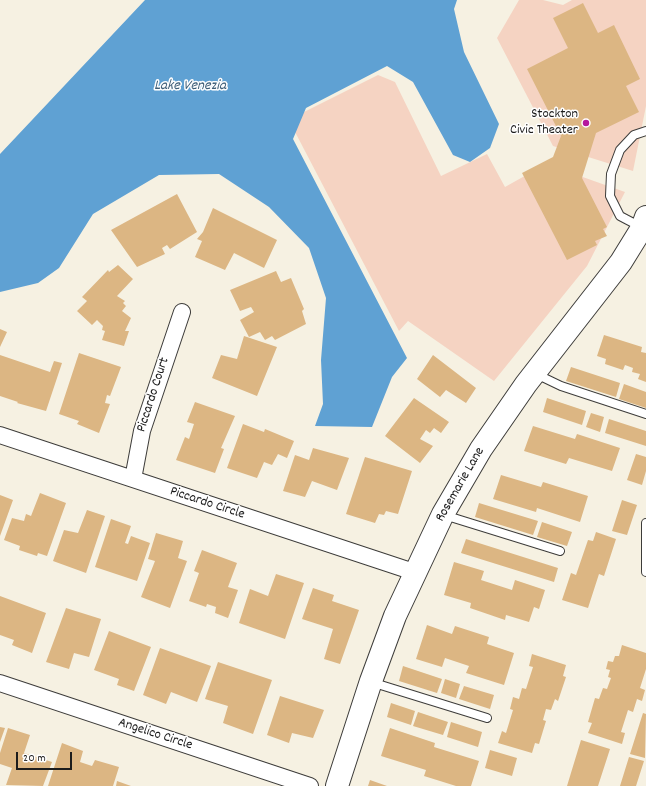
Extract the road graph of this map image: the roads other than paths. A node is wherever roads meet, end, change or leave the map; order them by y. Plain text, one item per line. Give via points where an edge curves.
1 (646, 131) edge
2 (644, 222) edge
3 (182, 312) dead end
4 (534, 373) junction
5 (646, 414) edge
6 (0, 435) edge
7 (133, 479) junction
8 (443, 514) junction
9 (646, 523) edge
10 (560, 551) dead end
11 (414, 572) junction
12 (646, 572) edge
13 (371, 682) junction
14 (0, 684) edge
15 (487, 718) dead end
16 (310, 786) edge
17 (337, 786) edge

1 - 2 lane via 634,134 620,150 611,174 610,196 620,216
2 - 4 street, Rosemarie Lane via 621,262
3 - 7 street, Piccardo Court via 142,431
4 - 5 lane via 561,386
4 - 8 street, Rosemarie Lane via 480,449
6 - 7 street, Piccardo Circle
7 - 11 street, Piccardo Circle
8 - 10 lane
8 - 11 street, Rosemarie Lane
9 - 12 lane
11 - 13 street, Rosemarie Lane
13 - 15 lane
13 - 17 street, Rosemarie Lane
14 - 16 street, Angelico Circle

